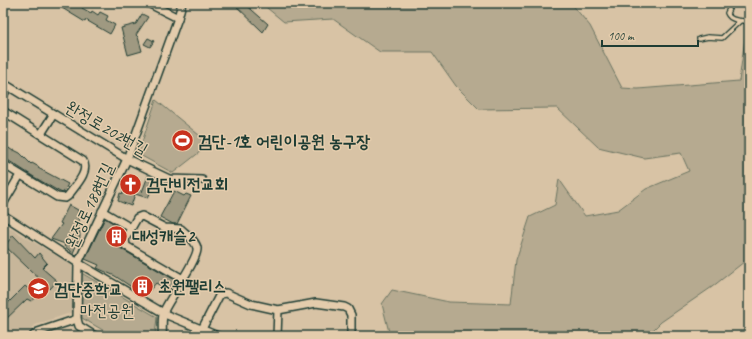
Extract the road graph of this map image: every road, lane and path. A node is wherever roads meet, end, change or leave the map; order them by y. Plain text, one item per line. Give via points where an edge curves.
1 (148, 3) edge
2 (182, 3) edge
3 (732, 3) edge
4 (178, 18) junction
5 (740, 21) junction
6 (749, 21) edge
7 (699, 39) dead end
8 (3, 83) edge
9 (3, 111) edge
10 (53, 115) junction
11 (41, 134) junction
12 (127, 160) junction
13 (3, 164) edge
14 (20, 175) junction
15 (202, 180) dead end
16 (3, 204) edge
17 (102, 211) junction
18 (3, 215) edge
19 (131, 228) junction
20 (78, 263) junction
21 (183, 278) junction
22 (278, 310) junction
23 (163, 313) junction
24 (77, 319) junction
25 (202, 329) junction
26 (33, 336) edge
27 (95, 336) edge
28 (162, 336) edge
29 (218, 336) edge
30 (277, 336) edge
31 (351, 336) edge

1 - 4 street
2 - 4 street, 완정로188번길
3 - 5 lane via 727,12 728,16
4 - 12 street, 완정로188번길
5 - 6 lane
5 - 7 lane via 722,38
8 - 10 street, 완정로202번길
9 - 11 street
10 - 11 street
10 - 12 street, 완정로202번길
11 - 14 street via 84,161 85,170 65,198 57,197
12 - 15 street, 완정로202번길 via 169,178
12 - 17 street, 완정로188번길
13 - 14 street
14 - 16 street
17 - 19 street
17 - 20 street, 완정로188번길
18 - 20 street, 완정로188번길
19 - 21 street via 125,239 126,246
19 - 21 street via 137,218 142,216 165,228 181,229 197,249 197,254
20 - 23 street, 완정로188번길
20 - 24 street
21 - 23 street
22 - 25 street via 251,304 226,292 220,294
22 - 30 street
22 - 31 street via 316,303 344,307 351,315
23 - 25 street, 완정로188번길
23 - 28 street
24 - 26 street
24 - 27 street via 79,326
25 - 29 street, 완정로188번길

